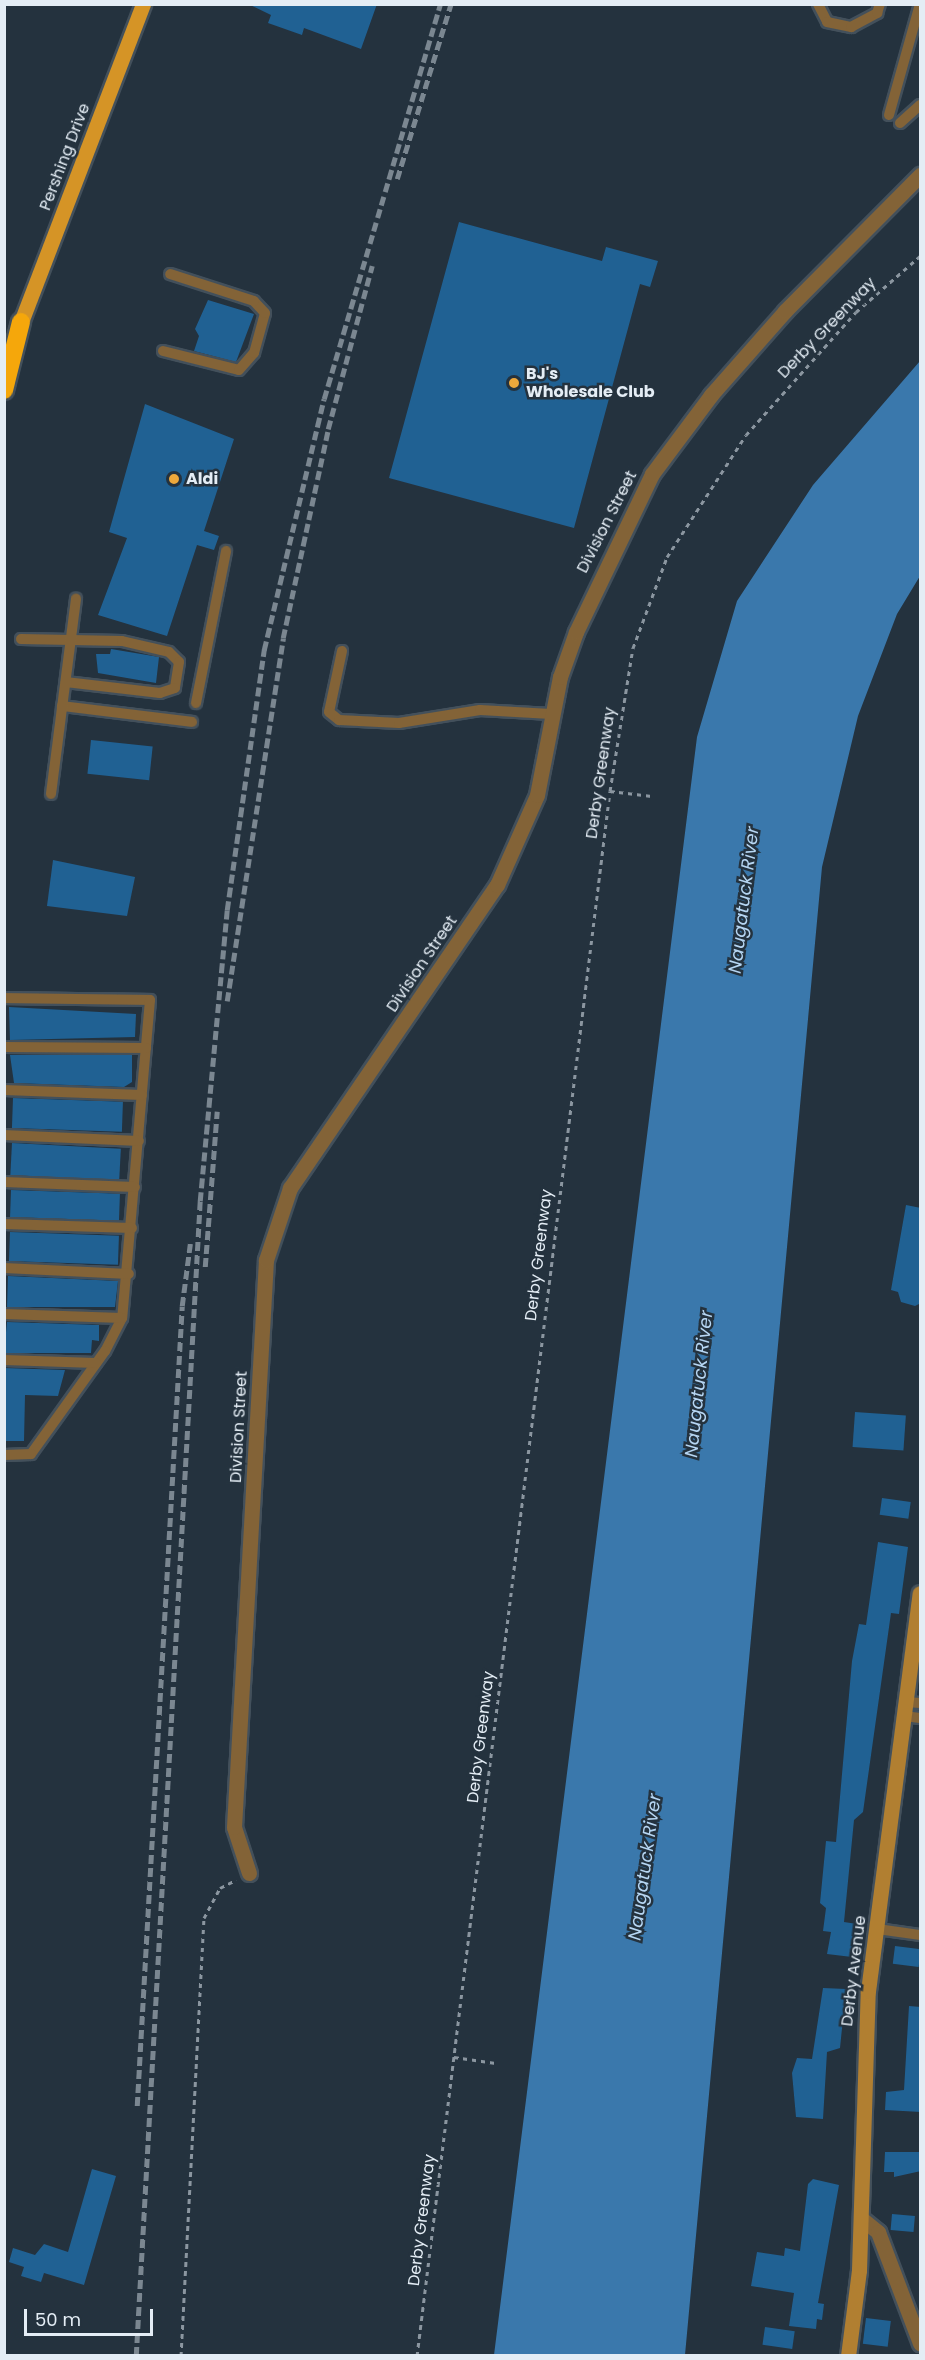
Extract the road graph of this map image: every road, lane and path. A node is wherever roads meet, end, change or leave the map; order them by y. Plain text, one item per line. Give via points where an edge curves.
1 (143, 4) edge
2 (818, 4) edge
3 (880, 4) edge
4 (920, 4) edge
5 (921, 105) edge
6 (890, 115) dead end
7 (900, 123) dead end
8 (921, 176) edge
9 (921, 256) edge
10 (170, 274) dead end
11 (21, 322) junction
12 (163, 351) dead end
13 (4, 362) edge
14 (4, 390) edge
15 (226, 551) dead end
16 (76, 599) dead end
17 (21, 639) dead end
18 (71, 639) junction
19 (342, 651) dead end
20 (66, 682) junction
21 (196, 703) dead end
22 (62, 706) junction
23 (551, 714) junction
24 (192, 722) dead end
25 (610, 791) junction
26 (51, 794) dead end
27 (652, 796) dead end
28 (4, 998) edge
29 (4, 1047) edge
30 (146, 1048) junction
31 (4, 1090) edge
32 (142, 1095) junction
33 (4, 1135) edge
34 (139, 1141) junction
35 (4, 1182) edge
36 (135, 1187) junction
37 (4, 1224) edge
38 (132, 1228) junction
39 (4, 1268) edge
40 (129, 1274) junction
41 (4, 1314) edge
42 (122, 1318) junction
43 (4, 1360) edge
44 (96, 1363) junction
45 (4, 1455) edge
46 (921, 1593) edge
47 (910, 1707) edge
48 (921, 1718) edge
49 (249, 1873) joint
50 (877, 1929) junction
51 (921, 1935) edge
52 (454, 2057) junction
53 (496, 2064) dead end
54 (861, 2219) junction
55 (921, 2343) edge
56 (181, 2355) edge
57 (417, 2355) edge
58 (848, 2355) edge

1 - 11 main road, Pershing Drive
2 - 3 lane via 827,22 851,27 877,13
4 - 6 lane
5 - 7 lane
8 - 23 street, Division Street via 785,311 711,395 652,474 588,600
9 - 25 path, Derby Greenway via 856,312 787,386 703,496 673,547 633,648
10 - 12 lane via 254,301 265,313 254,353 239,370
11 - 13 highway
11 - 14 highway
15 - 21 lane
16 - 18 lane
17 - 18 lane
18 - 20 lane
18 - 20 lane via 122,641 170,652 178,662 179,675 176,688 160,693
19 - 23 lane via 329,712 339,720 399,723 480,710
20 - 22 lane
22 - 24 lane
22 - 26 lane
23 - 49 street, Division Street via 537,795 497,885 290,1188 273,1232 266,1260 234,1827
25 - 27 path
25 - 52 path, Derby Greenway
28 - 30 lane via 150,1000
29 - 30 lane
30 - 32 lane
31 - 32 lane
32 - 34 lane
33 - 34 lane
34 - 36 lane
35 - 36 lane
36 - 38 lane
37 - 38 lane
38 - 40 lane
39 - 40 lane
40 - 42 lane
41 - 42 lane
42 - 44 lane
43 - 44 lane
44 - 45 lane via 31,1454
46 - 47 main road, Derby Avenue
47 - 48 lane
47 - 50 main road, Derby Avenue
49 - 56 path via 220,1888 204,1918
50 - 51 lane
50 - 54 main road, Derby Avenue via 863,2055
52 - 53 path
52 - 57 path, Derby Greenway
54 - 55 street via 878,2232
54 - 58 main road, Derby Avenue

